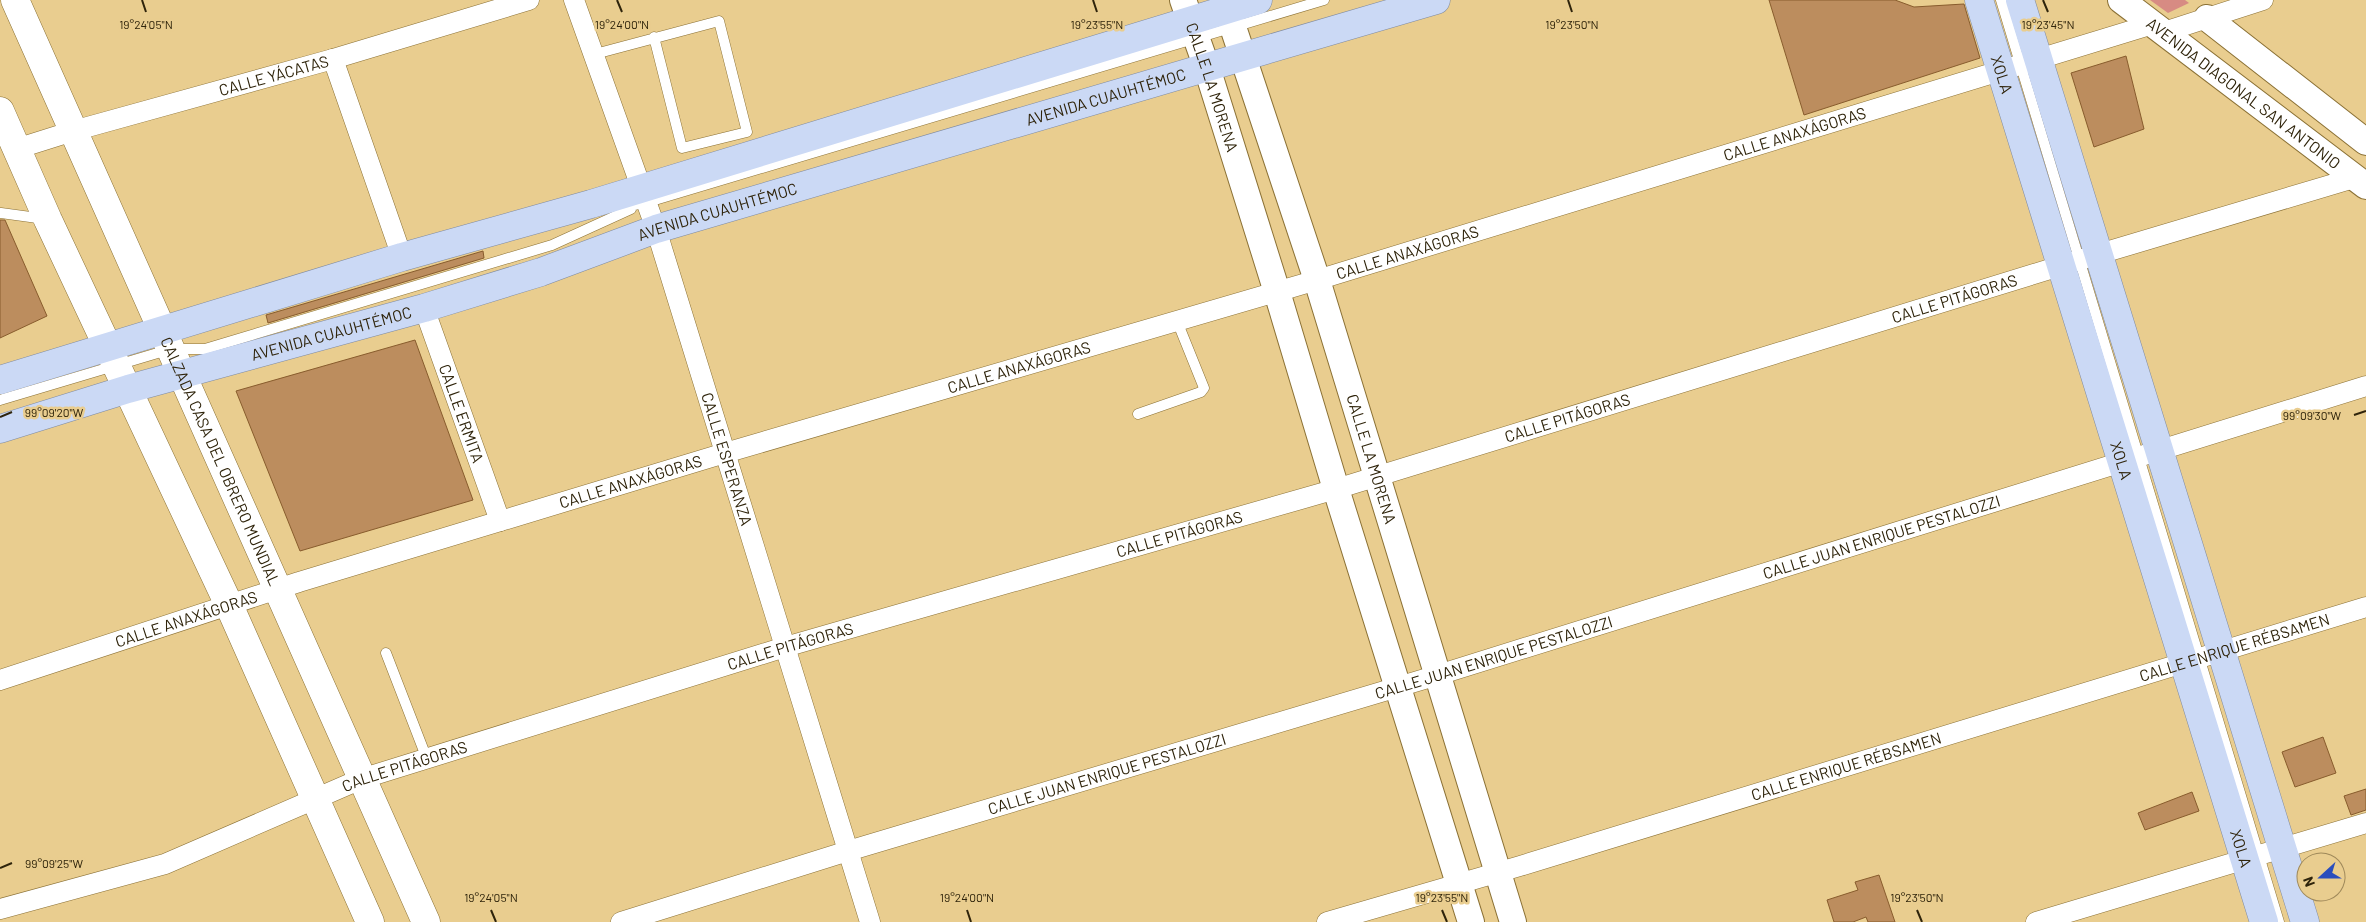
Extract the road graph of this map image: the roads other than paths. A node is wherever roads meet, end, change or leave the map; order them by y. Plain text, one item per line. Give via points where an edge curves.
1 (15, 0) edge
2 (530, 0) edge
3 (574, 0) edge
4 (1258, 0) edge
5 (1324, 0) edge
6 (1436, 0) edge
7 (1979, 0) edge
8 (2001, 0) edge
9 (2020, 0) edge
10 (2121, 0) edge
11 (2263, 0) edge
12 (1228, 12) edge
13 (2207, 18) junction
14 (1190, 20) edge
15 (2158, 28) junction
16 (654, 37) junction
17 (595, 54) junction
18 (1244, 58) junction
19 (333, 59) junction
20 (2020, 64) junction
21 (1207, 68) junction
22 (0, 111) edge
23 (73, 131) junction
24 (2366, 142) edge
25 (16, 149) junction
26 (2362, 180) edge
27 (646, 195) junction
28 (1, 213) edge
29 (48, 220) junction
30 (656, 229) junction
31 (402, 257) junction
32 (2080, 260) junction
33 (1317, 280) junction
34 (1278, 292) junction
35 (424, 308) junction
36 (1177, 321) junction
37 (177, 337) junction
38 (117, 367) junction
39 (182, 374) junction
40 (0, 380) edge
41 (2366, 386) edge
42 (0, 400) edge
43 (1138, 414) dead end
44 (0, 430) edge
45 (725, 453) junction
46 (2140, 456) junction
47 (1378, 476) junction
48 (1336, 489) junction
49 (500, 521) junction
50 (279, 590) junction
51 (229, 605) junction
52 (2366, 607) edge
53 (785, 647) junction
54 (386, 653) dead end
55 (2203, 658) junction
56 (1438, 676) junction
57 (0, 680) edge
58 (1398, 688) junction
59 (427, 759) junction
60 (361, 780) junction
61 (314, 798) junction
62 (2366, 823) edge
63 (848, 851) junction
64 (2262, 854) junction
65 (1498, 872) junction
66 (1459, 883) junction
67 (0, 909) edge
68 (370, 922) edge
69 (426, 922) edge
70 (621, 922) edge
71 (870, 922) edge
72 (1327, 922) edge
73 (1471, 922) edge
74 (1513, 922) edge
75 (2036, 922) edge
76 (2264, 922) edge
77 (2279, 922) edge
78 (2305, 922) edge

1 - 23 main road, CALZADA CASA DEL OBRERO MUNDIAL
2 - 19 street, CALLE YÁCATAS
3 - 17 street, CALLE ESPERANZA
4 - 12 main road, AVENIDA CUAUHTÉMOC
5 - 12 lane, AVENIDA CUAUHTÉMOC
6 - 18 main road, AVENIDA CUAUHTÉMOC
7 - 20 main road, XOLA
8 - 20 lane
9 - 20 main road, XOLA
10 - 15 street, AVENIDA DIAGONAL SAN ANTONIO
11 - 13 street, CALLE ANAXÁGORAS
12 - 14 main road, AVENIDA CUAUHTÉMOC
12 - 18 street, CALLE LA MORENA
13 - 15 street, CALLE ANAXÁGORAS
13 - 24 street
14 - 21 street, CALLE LA MORENA
14 - 27 main road, AVENIDA CUAUHTÉMOC
15 - 20 street, CALLE ANAXÁGORAS
15 - 26 street, AVENIDA DIAGONAL SAN ANTONIO
16 - 16 lane via 682,148 747,132 719,21
16 - 17 lane
17 - 27 street, CALLE ESPERANZA
18 - 21 main road, AVENIDA CUAUHTÉMOC
18 - 33 street, CALLE LA MORENA
19 - 23 street, CALLE YÁCATAS
19 - 31 street
20 - 32 main road, XOLA
20 - 32 main road, XOLA
20 - 33 street, CALLE ANAXÁGORAS
21 - 30 main road, AVENIDA CUAUHTÉMOC
21 - 34 street, CALLE LA MORENA
22 - 25 main road
23 - 25 street, CALLE YÁCATAS
23 - 37 main road, CALZADA CASA DEL OBRERO MUNDIAL
25 - 29 main road
26 - 32 street, CALLE PITÁGORAS
27 - 30 street, CALLE ESPERANZA
27 - 31 main road, AVENIDA CUAUHTÉMOC
27 - 37 lane, AVENIDA CUAUHTÉMOC via 198,327
27 - 37 lane, AVENIDA CUAUHTÉMOC via 552,244 205,349
28 - 29 lane
29 - 38 main road
30 - 35 main road, AVENIDA CUAUHTÉMOC via 541,272
30 - 45 street, CALLE ESPERANZA
31 - 37 main road, AVENIDA CUAUHTÉMOC
32 - 46 main road, XOLA
32 - 46 main road, XOLA
32 - 47 street, CALLE PITÁGORAS
33 - 34 street, CALLE ANAXÁGORAS
33 - 47 street, CALLE LA MORENA
34 - 36 street, CALLE ANAXÁGORAS
34 - 48 street, CALLE LA MORENA
35 - 39 main road, AVENIDA CUAUHTÉMOC
35 - 49 street, CALLE ERMITA
36 - 43 lane via 1204,388 1201,392
36 - 45 street, CALLE ANAXÁGORAS
37 - 38 main road, AVENIDA CUAUHTÉMOC
37 - 39 main road, CALZADA CASA DEL OBRERO MUNDIAL
38 - 39 main road, AVENIDA CUAUHTÉMOC
38 - 40 main road, AVENIDA CUAUHTÉMOC
38 - 42 lane, AVENIDA CUAUHTÉMOC
38 - 44 main road, AVENIDA CUAUHTÉMOC
38 - 51 main road
39 - 50 main road, CALZADA CASA DEL OBRERO MUNDIAL
41 - 46 street, CALLE JUAN ENRIQUE PESTALOZZI
45 - 49 street, CALLE ANAXÁGORAS
45 - 53 street, CALLE ESPERANZA
46 - 55 main road, XOLA
46 - 55 main road, XOLA
46 - 56 street, CALLE JUAN ENRIQUE PESTALOZZI
47 - 48 street, CALLE PITÁGORAS
47 - 56 street, CALLE LA MORENA
48 - 53 street, CALLE PITÁGORAS
48 - 58 street, CALLE LA MORENA
49 - 50 street, CALLE ANAXÁGORAS
50 - 51 street, CALLE ANAXÁGORAS
50 - 60 main road, CALZADA CASA DEL OBRERO MUNDIAL
51 - 57 street, CALLE ANAXÁGORAS
51 - 61 main road
52 - 55 street, CALLE ENRIQUE RÉBSAMEN
53 - 59 street, CALLE PITÁGORAS
53 - 63 street, CALLE ESPERANZA
54 - 59 lane
55 - 64 main road, XOLA
55 - 64 main road, XOLA
55 - 65 street, CALLE ENRIQUE RÉBSAMEN
56 - 58 street, CALLE JUAN ENRIQUE PESTALOZZI
56 - 65 street, CALLE LA MORENA
58 - 63 street, CALLE JUAN ENRIQUE PESTALOZZI
58 - 66 street, CALLE LA MORENA
59 - 60 street, CALLE PITÁGORAS
60 - 61 street, CALLE PITÁGORAS
60 - 69 main road, CALZADA CASA DEL OBRERO MUNDIAL
61 - 67 street, CALLE PITÁGORAS via 165,864
61 - 68 main road
62 - 64 street
63 - 70 street, CALLE JUAN ENRIQUE PESTALOZZI
63 - 71 street, CALLE ESPERANZA
64 - 75 street
64 - 76 main road, XOLA
64 - 77 lane
64 - 78 main road, XOLA
65 - 66 street, CALLE ENRIQUE RÉBSAMEN
65 - 74 street, CALLE LA MORENA
66 - 72 street, CALLE ENRIQUE RÉBSAMEN
66 - 73 street, CALLE LA MORENA

